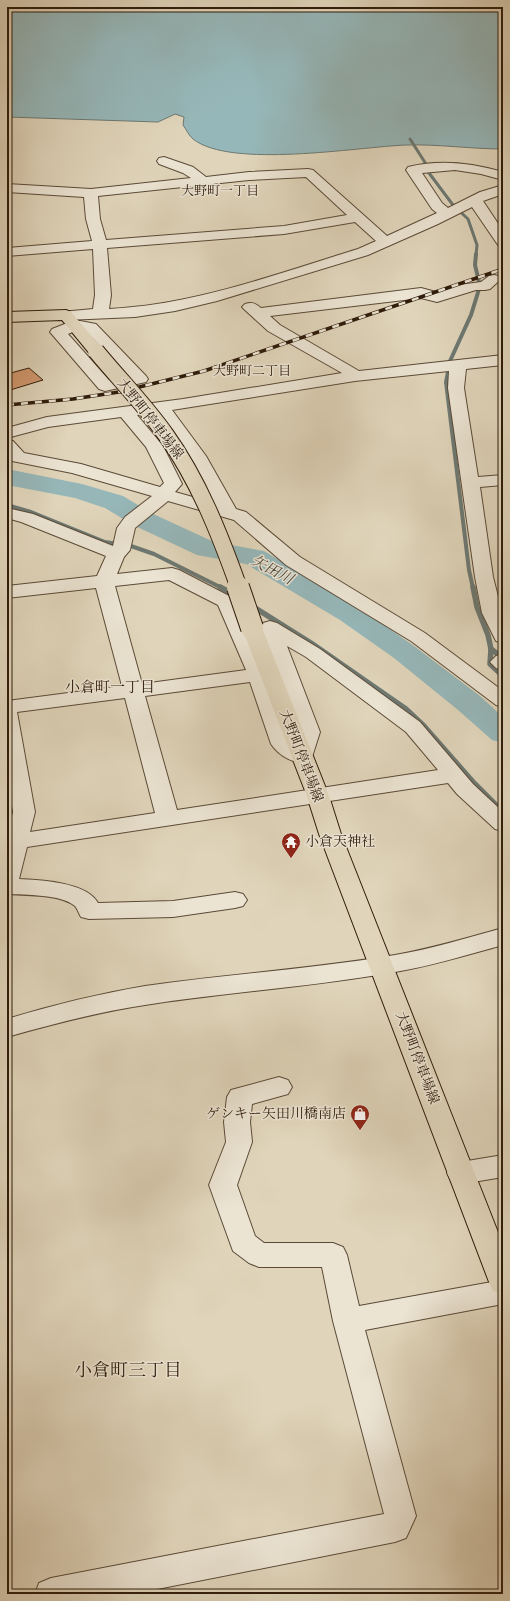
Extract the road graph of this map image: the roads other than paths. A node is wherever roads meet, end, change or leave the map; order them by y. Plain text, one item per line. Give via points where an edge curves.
1 (164, 161) dead end
2 (503, 176) edge
3 (204, 181) junction
4 (7, 188) edge
5 (503, 189) edge
6 (91, 192) junction
7 (471, 202) junction
8 (448, 213) junction
9 (503, 214) edge
10 (486, 216) junction
11 (358, 217) junction
12 (502, 240) edge
13 (385, 242) junction
14 (100, 246) junction
15 (7, 252) edge
16 (495, 283) edge
17 (232, 292) junction
18 (259, 313) junction
19 (100, 314) junction
20 (7, 317) edge
21 (70, 320) junction
22 (503, 360) edge
23 (451, 366) junction
24 (355, 376) junction
25 (161, 407) junction
26 (126, 412) junction
27 (7, 433) edge
28 (11, 453) edge
29 (503, 480) edge
30 (470, 483) junction
31 (162, 496) junction
32 (7, 513) edge
33 (229, 513) junction
34 (116, 554) junction
35 (104, 582) junction
36 (7, 592) edge
37 (503, 637) edge
38 (503, 660) edge
39 (503, 664) edge
40 (258, 675) junction
41 (134, 692) junction
42 (503, 701) edge
43 (7, 707) edge
44 (7, 712) edge
45 (302, 757) junction
46 (452, 775) junction
47 (318, 796) junction
48 (168, 819) junction
49 (503, 824) edge
50 (18, 841) junction
51 (7, 881) edge
52 (7, 886) edge
53 (235, 900) dead end
54 (503, 936) edge
55 (380, 966) junction
56 (7, 1028) edge
57 (279, 1087) dead end
58 (503, 1166) edge
59 (462, 1173) junction
60 (503, 1282) edge
61 (503, 1292) edge
62 (348, 1321) junction
63 (51, 1594) edge

1 - 3 street via 188,170
2 - 8 street via 455,166 413,170 437,206
3 - 6 street
3 - 11 street via 308,173
4 - 6 street
5 - 7 street
6 - 14 street via 93,219
7 - 8 street
7 - 10 street
8 - 13 street
9 - 10 street
10 - 12 street
11 - 13 street
11 - 14 street via 284,230
13 - 17 street via 355,254
14 - 15 street
14 - 19 street via 103,296
16 - 18 street via 437,297 421,293
17 - 18 street
17 - 19 street via 195,303 135,312
18 - 24 street via 274,328
19 - 21 street
20 - 21 main road
21 - 21 street via 91,327 140,379 105,386 58,332
21 - 45 main road, 大野町停車場線, bridge via 166,435 195,482 216,527
22 - 23 street
23 - 24 street
23 - 30 street
24 - 25 street
25 - 26 street
25 - 33 street via 197,456
26 - 27 street via 47,422
26 - 31 street via 154,446 173,484
28 - 31 street via 75,468
29 - 30 street
30 - 37 street via 484,576 492,612
31 - 33 street
31 - 34 street via 131,521 126,528 121,550
32 - 34 street via 27,518
33 - 42 street via 240,516 293,561 418,637
34 - 35 street
35 - 36 street
35 - 40 street via 172,574 226,602
35 - 41 street
38 - 39 street via 500,662
40 - 41 street
40 - 45 street via 282,744
41 - 43 street
41 - 48 street
44 - 50 street via 24,812
45 - 46 street via 309,732 270,627 313,653 413,727
45 - 47 main road, 大野町停車場線
46 - 47 street
46 - 49 street
47 - 48 street
47 - 55 main road, 大野町停車場線
48 - 50 street
50 - 51 street
52 - 53 street via 52,890 79,896 86,902 89,911 173,909
54 - 55 street
55 - 56 street via 107,1001
55 - 59 main road, 大野町停車場線
57 - 62 street via 240,1097 237,1122 239,1142 223,1185 243,1243 259,1255 333,1255
58 - 59 street
59 - 60 main road, 大野町停車場線
61 - 62 street
62 - 63 street via 400,1516 395,1527

